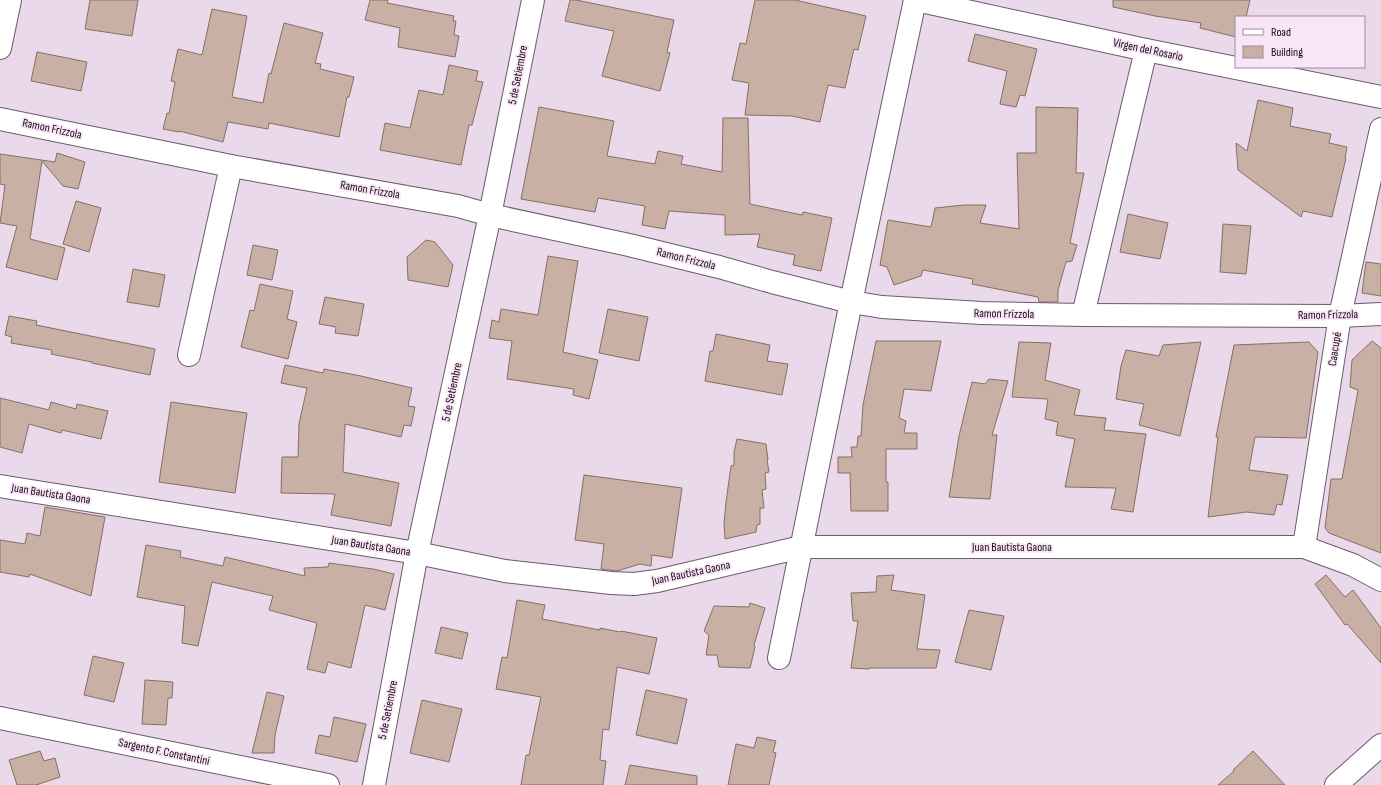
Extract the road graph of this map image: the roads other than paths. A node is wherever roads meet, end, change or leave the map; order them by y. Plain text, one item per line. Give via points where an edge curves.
1 (10, 0) edge
2 (533, 0) edge
3 (915, 0) edge
4 (0, 48) edge
5 (1146, 50) junction
6 (1235, 68) edge
7 (1236, 68) edge
8 (1381, 97) edge
9 (0, 119) edge
10 (1381, 129) edge
11 (231, 166) junction
12 (490, 215) junction
13 (851, 302) junction
14 (1381, 314) edge
15 (1083, 315) junction
16 (1340, 316) junction
17 (189, 355) dead end
18 (0, 486) edge
19 (801, 547) junction
20 (1304, 547) junction
21 (418, 553) junction
22 (1381, 580) edge
23 (780, 658) dead end
24 (0, 718) edge
25 (1381, 745) edge
26 (328, 785) edge
27 (374, 785) edge
28 (1336, 785) edge

1 - 4 street
2 - 12 street, 5 de Setiembre
3 - 5 street, Virgen del Rosario
3 - 13 street
5 - 6 street, Virgen del Rosario
5 - 15 street
7 - 8 street, Virgen del Rosario
9 - 11 street, Ramon Frizzola
10 - 16 street, Caacupé
11 - 12 street, Ramon Frizzola via 458,206
11 - 17 street
12 - 13 street, Ramon Frizzola via 644,248
12 - 21 street, 5 de Setiembre
13 - 15 street, Ramon Frizzola via 981,314
13 - 19 street
14 - 16 street, Ramon Frizzola
15 - 16 street, Ramon Frizzola
16 - 20 street, Caacupé
18 - 21 street, Juan Bautista Gaona
19 - 20 street, Juan Bautista Gaona
19 - 21 street, Juan Bautista Gaona via 657,581 634,584 505,571
19 - 23 street
20 - 22 street, Juan Bautista Gaona via 1353,565
21 - 27 street, 5 de Setiembre
24 - 26 street, Sargento F. Constantini
25 - 28 street

